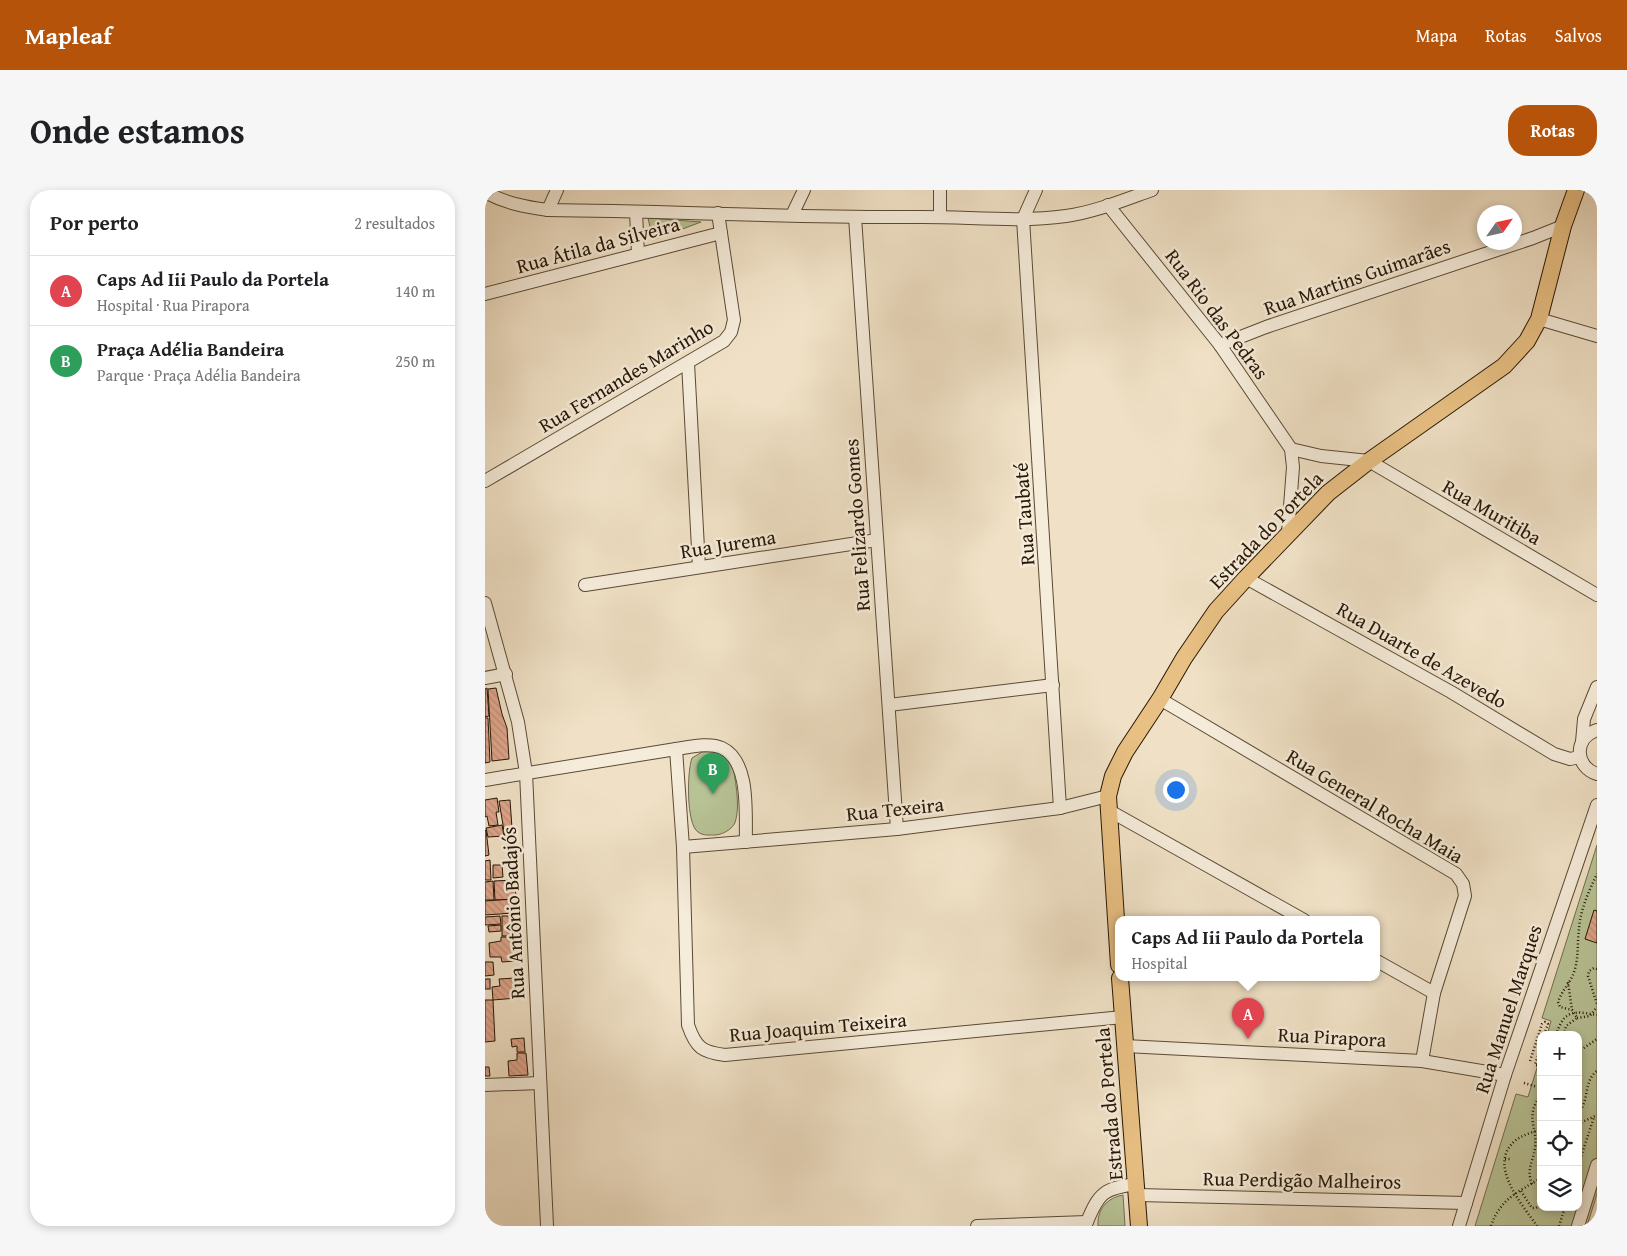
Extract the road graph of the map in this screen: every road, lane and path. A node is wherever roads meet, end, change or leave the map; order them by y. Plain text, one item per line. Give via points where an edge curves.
1 (557, 190) edge
2 (804, 190) edge
3 (940, 190) edge
4 (1036, 190) edge
5 (1152, 190) edge
6 (1577, 191) edge
7 (485, 192) edge
8 (1108, 205) junction
9 (548, 210) junction
10 (636, 212) junction
11 (718, 213) junction
12 (792, 215) junction
13 (855, 217) junction
14 (940, 217) junction
15 (1023, 219) junction
16 (1563, 226) junction
17 (721, 233) junction
18 (638, 254) junction
19 (485, 294) edge
20 (1539, 319) junction
21 (1597, 336) edge
22 (1220, 345) junction
23 (688, 364) junction
24 (1291, 449) junction
25 (1369, 461) junction
26 (485, 481) edge
27 (1288, 534) junction
28 (877, 540) junction
29 (699, 567) junction
30 (1246, 578) junction
31 (585, 585) dead end
32 (1597, 594) edge
33 (485, 603) edge
34 (506, 674) junction
35 (485, 678) edge
36 (1053, 686) junction
37 (1596, 690) edge
38 (1160, 699) junction
39 (889, 705) junction
40 (1597, 708) edge
41 (1597, 730) edge
42 (1582, 742) junction
43 (676, 749) junction
44 (1579, 757) junction
45 (526, 773) junction
46 (1597, 774) edge
47 (485, 780) edge
48 (1108, 803) junction
49 (1597, 805) edge
50 (1060, 808) junction
51 (897, 829) junction
52 (746, 842) junction
53 (683, 846) junction
54 (1597, 874) edge
55 (1116, 916) edge
56 (1297, 916) edge
57 (1380, 963) edge
58 (1597, 969) edge
59 (1120, 981) edge
60 (1568, 981) junction
61 (1434, 993) junction
62 (1597, 1005) edge
63 (1572, 1010) junction
64 (1597, 1015) edge
65 (1123, 1017) junction
66 (1577, 1018) junction
67 (1540, 1031) edge
68 (1545, 1031) edge
69 (1559, 1031) edge
70 (1565, 1031) edge
71 (1597, 1038) edge
72 (1537, 1039) edge
73 (1125, 1046) junction
74 (1582, 1049) edge
75 (1422, 1061) junction
76 (1530, 1061) dead end
77 (1597, 1071) edge
78 (1505, 1075) junction
79 (1524, 1082) dead end
80 (540, 1083) junction
81 (485, 1085) edge
82 (1537, 1087) edge
83 (1537, 1100) edge
84 (1582, 1109) edge
85 (1597, 1115) edge
86 (1594, 1117) junction
87 (1582, 1122) edge
88 (1537, 1130) edge
89 (1533, 1132) junction
90 (1535, 1140) joint
91 (1582, 1154) edge
92 (1505, 1159) junction
93 (1512, 1159) dead end
94 (1597, 1165) edge
95 (1537, 1181) edge
96 (1532, 1184) junction
97 (1137, 1190) junction
98 (1521, 1191) junction
99 (1516, 1194) junction
100 (1466, 1203) junction
101 (1537, 1207) edge
102 (1564, 1211) edge
103 (1088, 1224) edge
104 (547, 1226) edge
105 (977, 1226) edge
106 (1139, 1226) edge
107 (1459, 1226) edge
108 (1491, 1226) edge
109 (1537, 1226) edge
110 (1559, 1226) edge
111 (1578, 1226) edge

1 - 9 street
2 - 12 street
3 - 14 street
4 - 15 street
5 - 8 street
6 - 16 main road, Estrada do Portela
7 - 9 street via 521,207
8 - 15 street via 1083,213
8 - 22 street, Rua Rio das Pedras
9 - 10 street
10 - 11 street
10 - 18 street
11 - 12 street
11 - 17 street, Rua Fernandes Marinho
12 - 13 street
13 - 14 street
13 - 28 street, Rua Felizardo Gomes
14 - 15 street
15 - 36 street, Rua Taubaté
16 - 20 main road, Estrada do Portela
16 - 22 street, Rua Martins Guimarães
17 - 18 street, Rua Átila da Silveira
17 - 23 street, Rua Fernandes Marinho via 734,320 731,332 724,341
18 - 19 street, Rua Átila da Silveira
20 - 21 street
20 - 25 main road, Estrada do Portela via 1527,342 1504,366
22 - 24 street, Rua Rio das Pedras
23 - 26 street, Rua Fernandes Marinho
23 - 29 street
24 - 25 street
24 - 27 street via 1293,467
25 - 27 main road, Estrada do Portela via 1328,493
25 - 32 street, Rua Muritiba
27 - 30 main road, Estrada do Portela
28 - 29 street, Rua Jurema
28 - 39 street, Rua Felizardo Gomes
29 - 31 street, Rua Jurema
30 - 38 main road, Estrada do Portela via 1217,611
30 - 44 street, Rua Duarte de Azevedo via 1451,692 1554,754 1570,759
33 - 34 street, Rua Antônio Badajós
34 - 35 street
34 - 45 street, Rua Antônio Badajós
36 - 39 street
36 - 50 street, Rua Taubaté
37 - 40 street
37 - 42 street via 1584,718
38 - 48 main road, Estrada do Portela via 1113,776
38 - 61 street, Rua General Rocha Maia via 1456,874 1463,884 1465,896
39 - 51 street, Rua Felizardo Gomes
41 - 42 street
42 - 44 street
43 - 45 street
43 - 52 street via 721,748 736,760 744,792
43 - 53 street, Rua Joaquim Teixeira
44 - 46 street via 1585,768
45 - 47 street
45 - 80 street, Rua Antônio Badajós
48 - 50 street, Rua Texeira
48 - 55 main road, Estrada do Portela
48 - 56 street
49 - 78 street, Rua Manuel Marques
50 - 51 street, Rua Texeira
51 - 52 street, Rua Texeira
52 - 53 street, Rua Texeira
53 - 65 street, Rua Joaquim Teixeira via 688,1025 693,1039 702,1050 711,1054
54 - 60 path via 1583,906 1574,973
57 - 61 street
58 - 62 path via 1589,971 1588,976
59 - 65 main road, Estrada do Portela
60 - 63 path
60 - 63 path via 1558,1002 1560,1007
61 - 75 street, Rua General Rocha Maia
62 - 66 path via 1590,1016
63 - 66 path
64 - 69 path, bridge via 1568,1014
65 - 73 main road, Estrada do Portela
66 - 70 path via 1566,1026
67 - 68 path via 1545,1022 1548,1024
71 - 74 path
72 - 76 path
73 - 75 street, Rua Pirapora
73 - 97 main road, Estrada do Portela
75 - 78 street, Rua Pirapora
77 - 84 path via 1590,1077
78 - 100 street, Rua Manuel Marques
79 - 82 path
80 - 81 street
80 - 104 street, Rua Antônio Badajós
83 - 89 path via 1533,1110
85 - 86 path
86 - 87 path
86 - 91 path
88 - 89 path
89 - 90 path
89 - 92 path via 1515,1141
90 - 96 path via 1529,1169
92 - 93 path
92 - 99 path via 1506,1176
94 - 111 street
95 - 96 path
96 - 98 path
97 - 100 street, Rua Perdigão Malheiros
97 - 103 street, Rua Perdigão Malheiros via 1111,1188 1095,1202
97 - 106 main road, Estrada do Portela
98 - 99 path
98 - 101 path via 1532,1208
99 - 108 path via 1499,1207
99 - 109 path
100 - 107 street, Rua Manuel Marques
102 - 110 path
103 - 105 street

